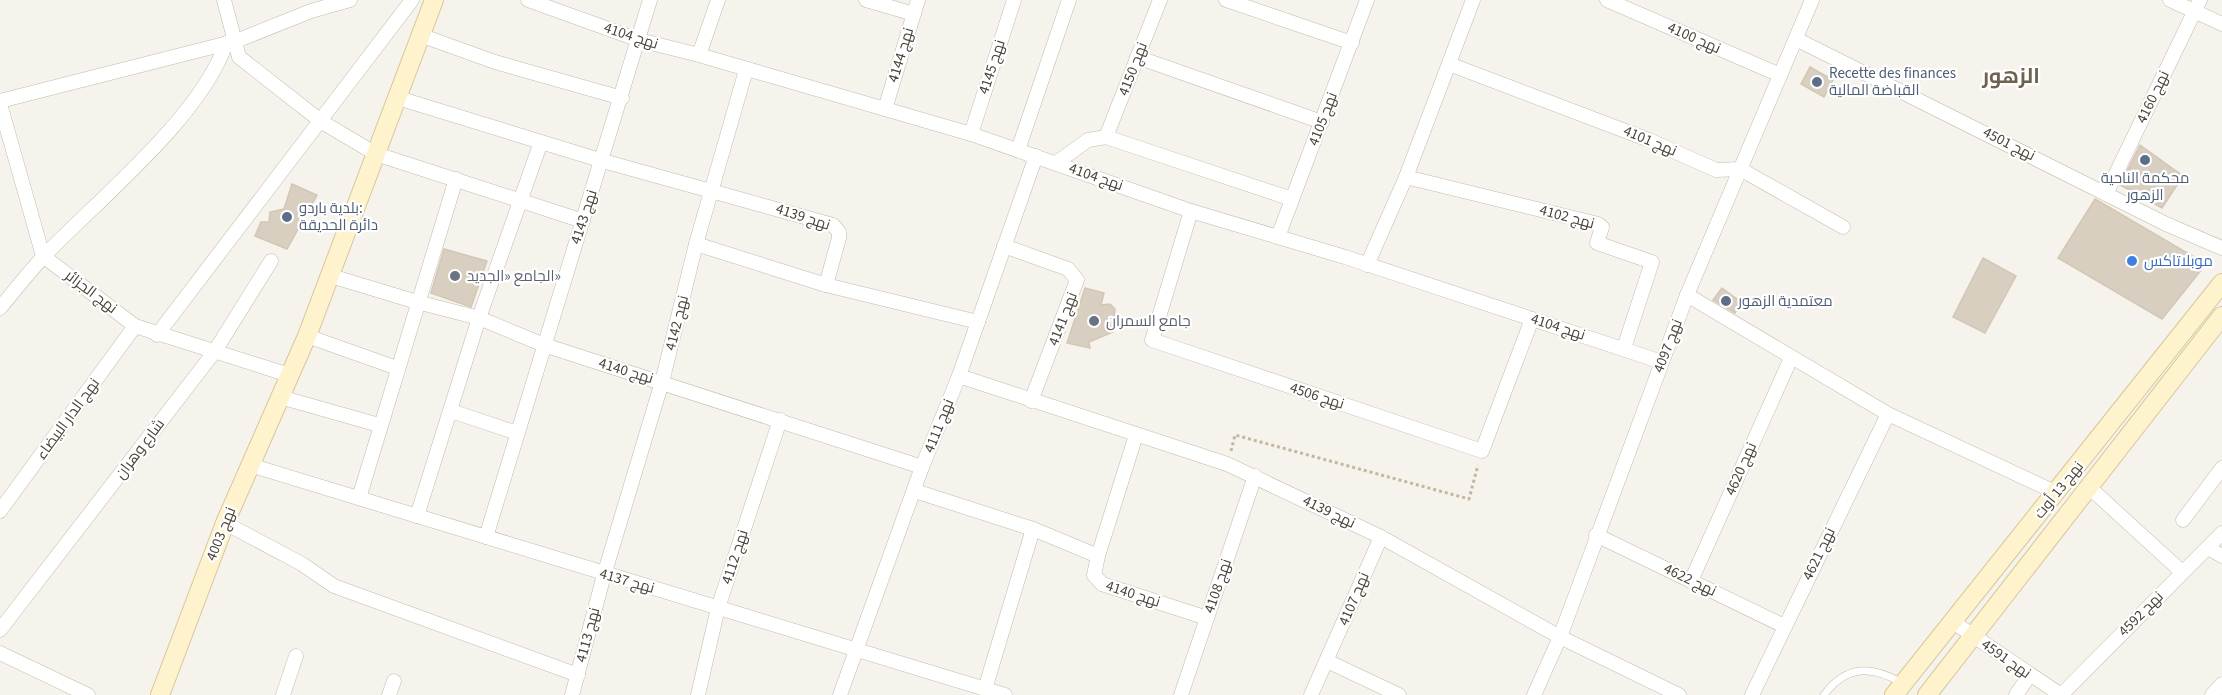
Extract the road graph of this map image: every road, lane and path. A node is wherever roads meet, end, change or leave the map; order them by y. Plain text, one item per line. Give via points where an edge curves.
1 (224, 0) edge
2 (350, 0) edge
3 (412, 0) edge
4 (434, 0) edge
5 (528, 0) edge
6 (650, 0) edge
7 (718, 0) edge
8 (866, 0) edge
9 (918, 0) edge
10 (1014, 0) edge
11 (1069, 0) edge
12 (1160, 0) edge
13 (1226, 0) edge
14 (1367, 0) edge
15 (1473, 0) edge
16 (1607, 0) edge
17 (1812, 0) edge
18 (2170, 0) edge
19 (2197, 5) edge
20 (914, 14) junction
21 (2222, 24) edge
22 (420, 35) junction
23 (1796, 39) junction
24 (639, 40) junction
25 (231, 42) junction
26 (1352, 43) junction
27 (699, 55) junction
28 (1137, 57) junction
29 (1449, 64) junction
30 (746, 70) junction
31 (1780, 75) junction
32 (398, 98) junction
33 (622, 98) junction
34 (0, 103) edge
35 (885, 109) junction
36 (322, 122) junction
37 (1322, 122) junction
38 (971, 134) junction
39 (1106, 137) junction
40 (541, 142) junction
41 (1018, 150) junction
42 (376, 154) junction
43 (1036, 156) junction
44 (603, 161) junction
45 (1056, 164) junction
46 (1740, 169) junction
47 (1406, 177) junction
48 (456, 179) junction
49 (712, 189) junction
50 (2106, 194) junction
51 (520, 199) junction
52 (1292, 199) junction
53 (1191, 211) junction
54 (583, 221) junction
55 (1844, 227) dead end
56 (1278, 237) junction
57 (696, 244) junction
58 (1004, 246) junction
59 (2222, 248) edge
60 (43, 256) junction
61 (271, 261) dead end
62 (1367, 265) junction
63 (331, 276) junction
64 (2222, 283) edge
65 (826, 285) junction
66 (1687, 296) junction
67 (417, 302) junction
68 (0, 308) edge
69 (479, 318) junction
70 (1532, 319) junction
71 (978, 322) junction
72 (2220, 322) edge
73 (135, 326) junction
74 (157, 335) junction
75 (307, 336) junction
76 (544, 345) junction
77 (1624, 348) junction
78 (215, 351) junction
79 (1791, 358) junction
80 (1662, 362) junction
81 (397, 368) junction
82 (289, 375) junction
83 (959, 376) junction
84 (662, 382) junction
85 (280, 397) junction
86 (1031, 401) junction
87 (451, 411) junction
88 (1888, 414) junction
89 (780, 420) junction
90 (380, 425) junction
91 (517, 433) junction
92 (1136, 435) junction
93 (1482, 451) junction
94 (1227, 464) junction
95 (250, 465) junction
96 (922, 467) junction
97 (2222, 468) edge
98 (1255, 476) junction
99 (2090, 488) junction
100 (915, 491) junction
101 (2057, 493) junction
102 (358, 498) junction
103 (0, 511) edge
104 (417, 516) junction
105 (2183, 520) dead end
106 (225, 523) junction
107 (1033, 529) junction
108 (2222, 533) edge
109 (1596, 535) junction
110 (486, 537) junction
111 (1381, 537) junction
112 (2208, 548) junction
113 (1098, 556) junction
114 (2222, 556) edge
115 (2182, 572) junction
116 (604, 575) junction
117 (1691, 581) junction
118 (718, 608) junction
119 (1207, 618) junction
120 (1953, 622) junction
121 (1784, 626) junction
122 (0, 630) edge
123 (1560, 637) junction
124 (1974, 637) junction
125 (856, 648) junction
126 (0, 653) edge
127 (296, 656) dead end
128 (1327, 661) junction
129 (578, 675) junction
130 (2029, 676) junction
131 (958, 681) junction
132 (2222, 684) edge
133 (985, 689) junction
134 (1899, 689) edge
135 (88, 695) edge
136 (160, 695) edge
137 (284, 695) edge
138 (572, 695) edge
139 (698, 695) edge
140 (840, 695) edge
141 (954, 695) edge
142 (1005, 695) edge
143 (1181, 695) edge
144 (1311, 695) edge
145 (1399, 695) edge
146 (1534, 695) edge
147 (1679, 695) edge
148 (1752, 695) edge
149 (1824, 695) edge
150 (1927, 695) edge
151 (2016, 695) edge
152 (2061, 695) edge
153 (2212, 695) edge

1 - 25 street
2 - 25 street
3 - 36 street
4 - 22 main road, نهج 4003
5 - 24 street, نهج 4104
6 - 24 street, نهج 4143
7 - 27 street
8 - 20 street
9 - 20 street, نهج 4144
10 - 38 street, نهج 4145
11 - 41 street
12 - 28 street, نهج 4150
13 - 26 street
14 - 26 street, نهج 4105
15 - 29 street
16 - 31 street, نهج 4100
17 - 23 street, نهج 4097
18 - 19 street
19 - 21 street
19 - 50 street, نهج 4160
20 - 35 street, نهج 4144
22 - 32 main road, نهج 4003
22 - 33 street via 495,62
23 - 31 street, نهج 4097
23 - 50 street, نهج 4501
24 - 27 street, نهج 4104
24 - 33 street, نهج 4143
25 - 34 street
25 - 36 street via 247,65
25 - 60 street via 211,78 141,160
26 - 37 street, نهج 4105
27 - 30 street, نهج 4104
28 - 37 street
28 - 39 street, نهج 4150
29 - 46 street, نهج 4101 via 1649,140 1716,170
29 - 47 street
30 - 35 street, نهج 4104
30 - 49 street, نهج 4142
31 - 46 street, نهج 4097
32 - 40 street
32 - 42 main road, نهج 4003
33 - 44 street, نهج 4143
34 - 60 street
35 - 38 street, نهج 4104
36 - 42 street
36 - 74 street
37 - 52 street, نهج 4105
38 - 41 street, نهج 4104
39 - 45 street via 1088,140
39 - 52 street
40 - 44 street
40 - 51 street
41 - 43 street, نهج 4104
42 - 48 street
42 - 63 main road, نهج 4003
43 - 45 street, نهج 4104
43 - 58 street, نهج 4111
44 - 49 street
44 - 54 street, نهج 4143
45 - 53 street, نهج 4104
46 - 55 street, نهج 4101
46 - 66 street, نهج 4097
47 - 62 street
47 - 77 street, نهج 4102 via 1599,224 1602,227 1597,243 1652,262
48 - 51 street
48 - 67 street
49 - 57 street, نهج 4142
49 - 65 street, نهج 4139 via 837,228 839,238
50 - 59 street, نهج 4501
51 - 54 street
51 - 69 street
52 - 56 street, نهج 4105
53 - 56 street, نهج 4104
53 - 93 street, نهج 4506 via 1152,340
54 - 76 street, نهج 4143
56 - 62 street, نهج 4104
57 - 65 street
57 - 84 street, نهج 4142
58 - 71 street, نهج 4111
58 - 86 street, نهج 4141 via 1068,268 1077,280
60 - 68 street
60 - 73 street, نهج الجزائر
61 - 78 street, شارع وهران
62 - 70 street, نهج 4104
63 - 67 street, نهج 4140
63 - 75 main road, نهج 4003
64 - 101 main road, نهج 13 أوت
65 - 71 street
66 - 79 street
66 - 80 street, نهج 4097
67 - 69 street, نهج 4140
67 - 81 street
69 - 76 street, نهج 4140
69 - 87 street
70 - 77 street, نهج 4104
70 - 93 street
71 - 83 street, نهج 4111
72 - 99 main road, نهج 13 أوت
73 - 74 street, نهج الجزائر
73 - 103 street, نهج الدار البيضاء
74 - 78 street, نهج الجزائر
75 - 81 street
75 - 82 main road, نهج 4003
76 - 84 street, نهج 4140
76 - 91 street, نهج 4143
77 - 80 street, نهج 4104
78 - 82 street, نهج الجزائر
78 - 122 street, شارع وهران
79 - 88 street
79 - 117 street, نهج 4620
80 - 109 street, نهج 4097
81 - 90 street
82 - 85 main road, نهج 4003
83 - 86 street, نهج 4139
83 - 96 street, نهج 4111
84 - 89 street, نهج 4140
84 - 116 street, نهج 4142
85 - 90 street
85 - 95 main road, نهج 4003
86 - 92 street, نهج 4139
87 - 91 street
87 - 104 street
88 - 101 street
88 - 121 street, نهج 4621
89 - 96 street, نهج 4140
89 - 118 street, نهج 4112
90 - 102 street
91 - 110 street, نهج 4143
92 - 94 street, نهج 4139
92 - 113 street
93 - 94 path via 1468,499 1235,435
94 - 98 street, نهج 4139
95 - 102 street, نهج 4137
95 - 106 main road, نهج 4003
96 - 100 street, نهج 4111
97 - 105 street
98 - 111 street, نهج 4139
98 - 119 street, نهج 4108
99 - 115 street
99 - 124 main road, نهج 13 أوت
100 - 107 street
100 - 125 street, نهج 4111
101 - 120 main road, نهج 13 أوت
102 - 104 street, نهج 4137
104 - 110 street, نهج 4137
106 - 129 street via 302,564 334,586
106 - 136 main road, نهج 4003
107 - 113 street
107 - 133 street
108 - 112 street, نهج 4592
109 - 117 street, نهج 4622
109 - 123 street, نهج 4097
110 - 116 street, نهج 4137
111 - 123 street, نهج 4139
111 - 128 street, نهج 4107
112 - 114 street
112 - 115 street, نهج 4592
113 - 119 street, نهج 4140 via 1094,575 1102,584
115 - 152 street, نهج 4592
116 - 118 street, نهج 4137
116 - 129 street, نهج 4113
117 - 121 street, نهج 4622
118 - 125 street, نهج 4137
118 - 139 street, نهج 4112
119 - 143 street, نهج 4108
120 - 124 street, نهج 4591
120 - 134 main road, نهج 13 أوت
121 - 148 street, نهج 4621
123 - 146 street, نهج 4097
123 - 147 street, نهج 4139
124 - 130 street, نهج 4591
124 - 150 main road, نهج 13 أوت
125 - 131 street, نهج 4137
125 - 140 street, نهج 4111
126 - 135 street
127 - 137 street
128 - 144 street, نهج 4107
128 - 145 street
129 - 138 street, نهج 4113
130 - 151 street
130 - 152 street, نهج 4591
131 - 133 street, نهج 4137
131 - 141 street
132 - 153 street
133 - 142 street, نهج 4137
134 - 149 lane via 1879,670 1850,673 1834,681

